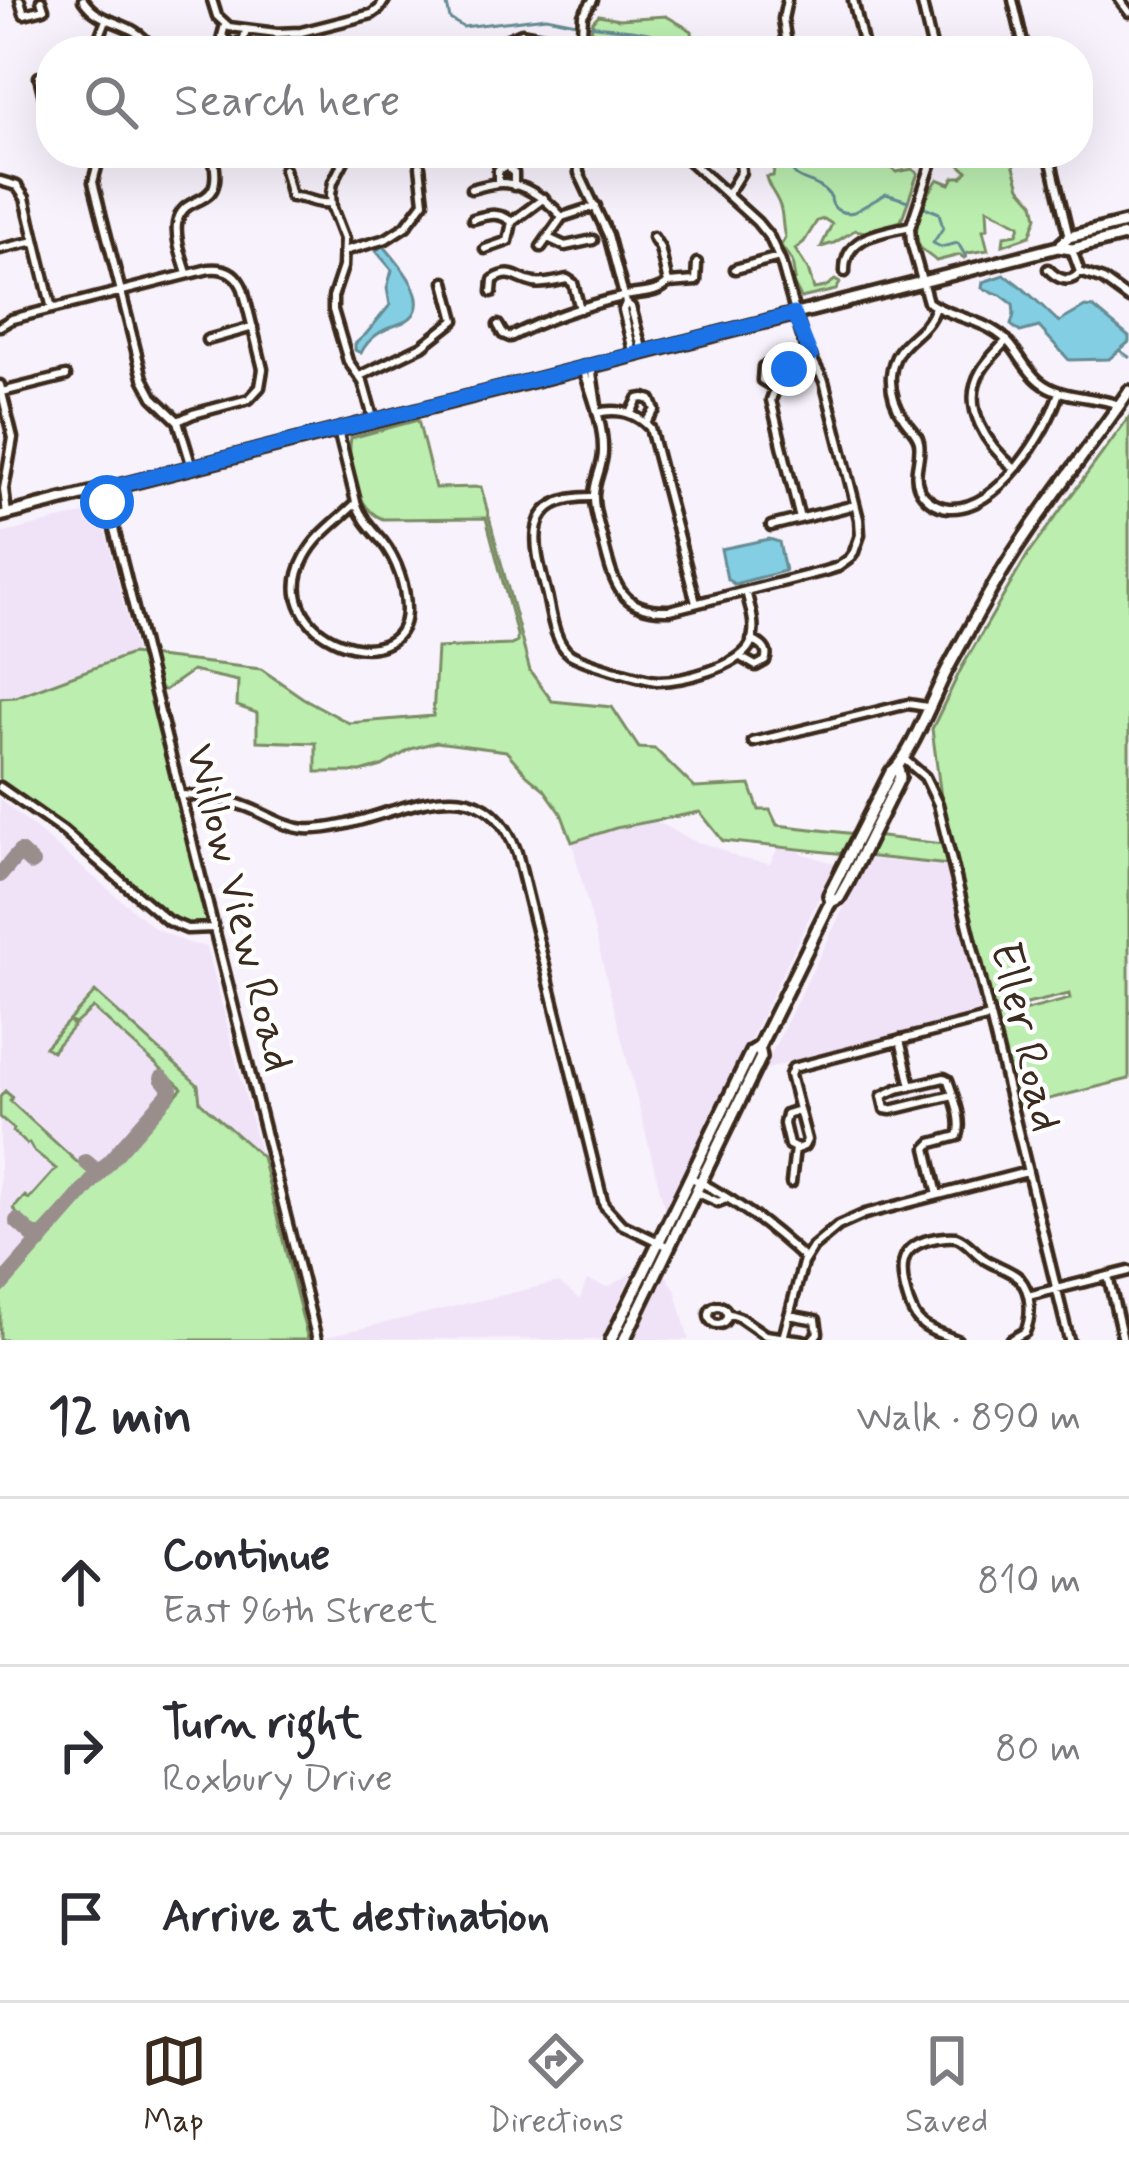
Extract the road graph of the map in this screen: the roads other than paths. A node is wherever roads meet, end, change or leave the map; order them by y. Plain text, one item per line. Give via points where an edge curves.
1 (20, 0) edge
2 (41, 0) edge
3 (83, 0) edge
4 (212, 0) edge
5 (385, 0) edge
6 (593, 0) edge
7 (787, 0) edge
8 (854, 0) edge
9 (921, 0) edge
10 (1013, 0) edge
11 (1120, 0) edge
12 (1129, 12) edge
13 (106, 20) junction
14 (225, 25) junction
15 (247, 30) junction
16 (100, 36) edge
17 (142, 36) edge
18 (222, 36) edge
19 (245, 36) edge
20 (582, 36) edge
21 (786, 36) edge
22 (862, 36) edge
23 (929, 36) edge
24 (1021, 36) edge
25 (96, 168) edge
26 (215, 168) edge
27 (340, 168) edge
28 (420, 168) edge
29 (502, 168) edge
30 (508, 168) edge
31 (578, 168) edge
32 (697, 168) edge
33 (741, 168) edge
34 (929, 168) edge
35 (1053, 168) edge
36 (284, 169) dead end
37 (4, 181) edge
38 (498, 183) junction
39 (514, 186) junction
40 (471, 189) dead end
41 (728, 196) junction
42 (544, 198) junction
43 (331, 203) junction
44 (596, 206) junction
45 (562, 217) junction
46 (473, 220) dead end
47 (512, 222) junction
48 (1129, 222) edge
49 (910, 226) junction
50 (1129, 235) edge
51 (653, 237) dead end
52 (548, 238) junction
53 (593, 240) dead end
54 (35, 241) junction
55 (1071, 244) junction
56 (541, 247) dead end
57 (0, 249) edge
58 (484, 249) dead end
59 (344, 250) junction
60 (779, 257) junction
61 (698, 263) dead end
62 (735, 268) dead end
63 (1048, 269) dead end
64 (845, 272) dead end
65 (1080, 272) junction
66 (187, 274) junction
67 (921, 281) junction
68 (445, 282) dead end
69 (668, 284) junction
70 (121, 291) junction
71 (492, 292) dead end
72 (625, 299) junction
73 (1129, 299) edge
74 (935, 307) junction
75 (52, 309) junction
76 (580, 309) junction
77 (794, 314) junction
78 (498, 325) dead end
79 (0, 326) edge
80 (253, 327) junction
81 (207, 340) dead end
82 (1007, 340) junction
83 (639, 354) junction
84 (811, 356) junction
85 (587, 367) junction
86 (785, 371) junction
87 (66, 376) dead end
88 (360, 376) junction
89 (774, 387) junction
90 (1, 388) edge
91 (1129, 391) edge
92 (1059, 392) junction
93 (1119, 405) junction
94 (596, 411) junction
95 (631, 414) junction
96 (178, 421) junction
97 (374, 421) junction
98 (645, 423) junction
99 (338, 430) junction
100 (192, 467) junction
101 (1014, 468) junction
102 (104, 489) junction
103 (593, 497) junction
104 (356, 503) junction
105 (855, 505) junction
106 (3, 515) edge
107 (800, 519) junction
108 (771, 526) dead end
109 (746, 591) junction
110 (696, 604) junction
111 (752, 640) junction
112 (741, 657) junction
113 (927, 707) junction
114 (753, 742) dead end
115 (901, 764) junction
116 (0, 787) edge
117 (180, 795) junction
118 (213, 928) junction
119 (990, 1017) junction
120 (899, 1040) junction
121 (911, 1086) junction
122 (953, 1095) junction
123 (800, 1111) junction
124 (795, 1148) junction
125 (1027, 1172) junction
126 (791, 1183) dead end
127 (693, 1184) junction
128 (938, 1195) junction
129 (664, 1244) junction
130 (805, 1259) junction
131 (1129, 1270) edge
132 (1108, 1276) junction
133 (1056, 1288) junction
134 (1027, 1296) junction
135 (727, 1313) dead end
136 (788, 1315) junction
137 (783, 1338) edge
138 (317, 1340) edge
139 (611, 1340) edge
140 (624, 1340) edge
141 (808, 1340) edge
142 (958, 1340) edge
143 (1011, 1340) edge
144 (1069, 1340) edge
145 (1124, 1340) edge

1 - 2 street via 24,14 44,9
3 - 13 street
4 - 14 street
5 - 15 street via 372,14 304,32
6 - 20 street
7 - 21 street
8 - 22 street
9 - 23 street
10 - 24 street
11 - 12 street
13 - 16 street
13 - 17 street
14 - 15 street
14 - 18 street
15 - 19 street
25 - 70 street
26 - 66 street via 213,190 177,223
27 - 43 street
28 - 59 street via 424,202 408,224
29 - 38 street
30 - 39 street
31 - 44 street
32 - 41 street
33 - 41 street
34 - 49 street
35 - 55 street
36 - 43 street via 291,197
37 - 54 street via 25,198
38 - 39 street
38 - 40 street
39 - 42 street
41 - 60 street via 766,231
42 - 45 street
42 - 47 street
43 - 59 street
44 - 45 street
44 - 72 street
45 - 52 street
46 - 47 street via 494,214
47 - 58 street via 508,241
48 - 55 main road
49 - 64 street via 856,242
49 - 67 street
50 - 55 main road
51 - 69 street
52 - 53 street via 570,246
52 - 56 street
54 - 57 street
54 - 75 street
55 - 65 street
55 - 67 main road
59 - 88 street via 333,310
60 - 62 street
60 - 77 street
61 - 69 street via 696,281
63 - 65 street via 1063,280
65 - 73 street
66 - 70 street
66 - 80 street via 233,274
67 - 74 street
67 - 77 main road
68 - 88 street via 455,320
69 - 72 street
70 - 75 street
70 - 96 street via 146,386
71 - 76 street via 502,274 537,284 567,279
72 - 76 street
72 - 83 street
74 - 82 street
74 - 101 street via 927,326 901,345 892,371 897,407 919,442 920,489 939,506 958,508 987,498
75 - 79 street
76 - 78 street via 513,337
77 - 83 main road
77 - 84 street
80 - 81 street
80 - 96 street via 263,372 256,393
82 - 92 street via 1042,384
82 - 101 street via 979,375 976,412
83 - 85 main road
84 - 86 street
84 - 105 street
85 - 94 street
85 - 97 main road
86 - 89 street
86 - 89 street via 763,367 762,380
87 - 90 street
88 - 97 street
89 - 107 street via 772,408
90 - 106 street via 13,438
91 - 93 main road
92 - 93 street
92 - 101 street
93 - 113 main road via 996,580
94 - 95 street
94 - 103 street via 604,449
95 - 98 street
95 - 98 street via 638,399 651,400 655,410
96 - 100 street
97 - 99 main road
98 - 110 street
99 - 100 main road
99 - 104 street
100 - 102 main road
102 - 106 main road
102 - 117 street, Willow View Road
103 - 110 street via 614,581 626,598 655,610
103 - 112 street via 556,504 536,529 560,642 571,655 658,681
104 - 104 street via 404,591 402,629 374,648 321,632 298,595 307,553
105 - 107 street
105 - 109 street via 860,535 849,559
107 - 108 street
109 - 110 street
109 - 111 street
111 - 112 street
111 - 112 street via 766,661 756,666
113 - 114 street via 908,704
113 - 115 main road
115 - 119 street, Eller Road via 925,777 938,803
115 - 127 main road
116 - 118 street via 168,921
117 - 118 street, Willow View Road
117 - 129 street via 228,800 303,828 442,798 491,811 518,853 604,1204 621,1224
118 - 138 street, Willow View Road
119 - 120 street
119 - 125 street, Eller Road
120 - 121 street
120 - 123 street via 793,1068
121 - 122 street via 944,1078
121 - 122 street via 885,1093 885,1108
122 - 128 street via 960,1132 927,1148
123 - 124 street via 807,1140
123 - 124 street via 784,1121
124 - 126 street
125 - 128 street
125 - 133 street, Eller Road
127 - 129 main road
127 - 130 street via 757,1215
128 - 130 street via 852,1218
129 - 139 main road
129 - 140 main road
130 - 136 street
131 - 132 street
132 - 133 street
132 - 145 street
133 - 134 street
133 - 144 street, Eller Road
134 - 142 street via 1015,1275 956,1238 916,1245 902,1273 917,1322
134 - 143 street via 1028,1327
135 - 137 street
136 - 137 street
136 - 141 street via 816,1320 818,1333
137 - 141 street

